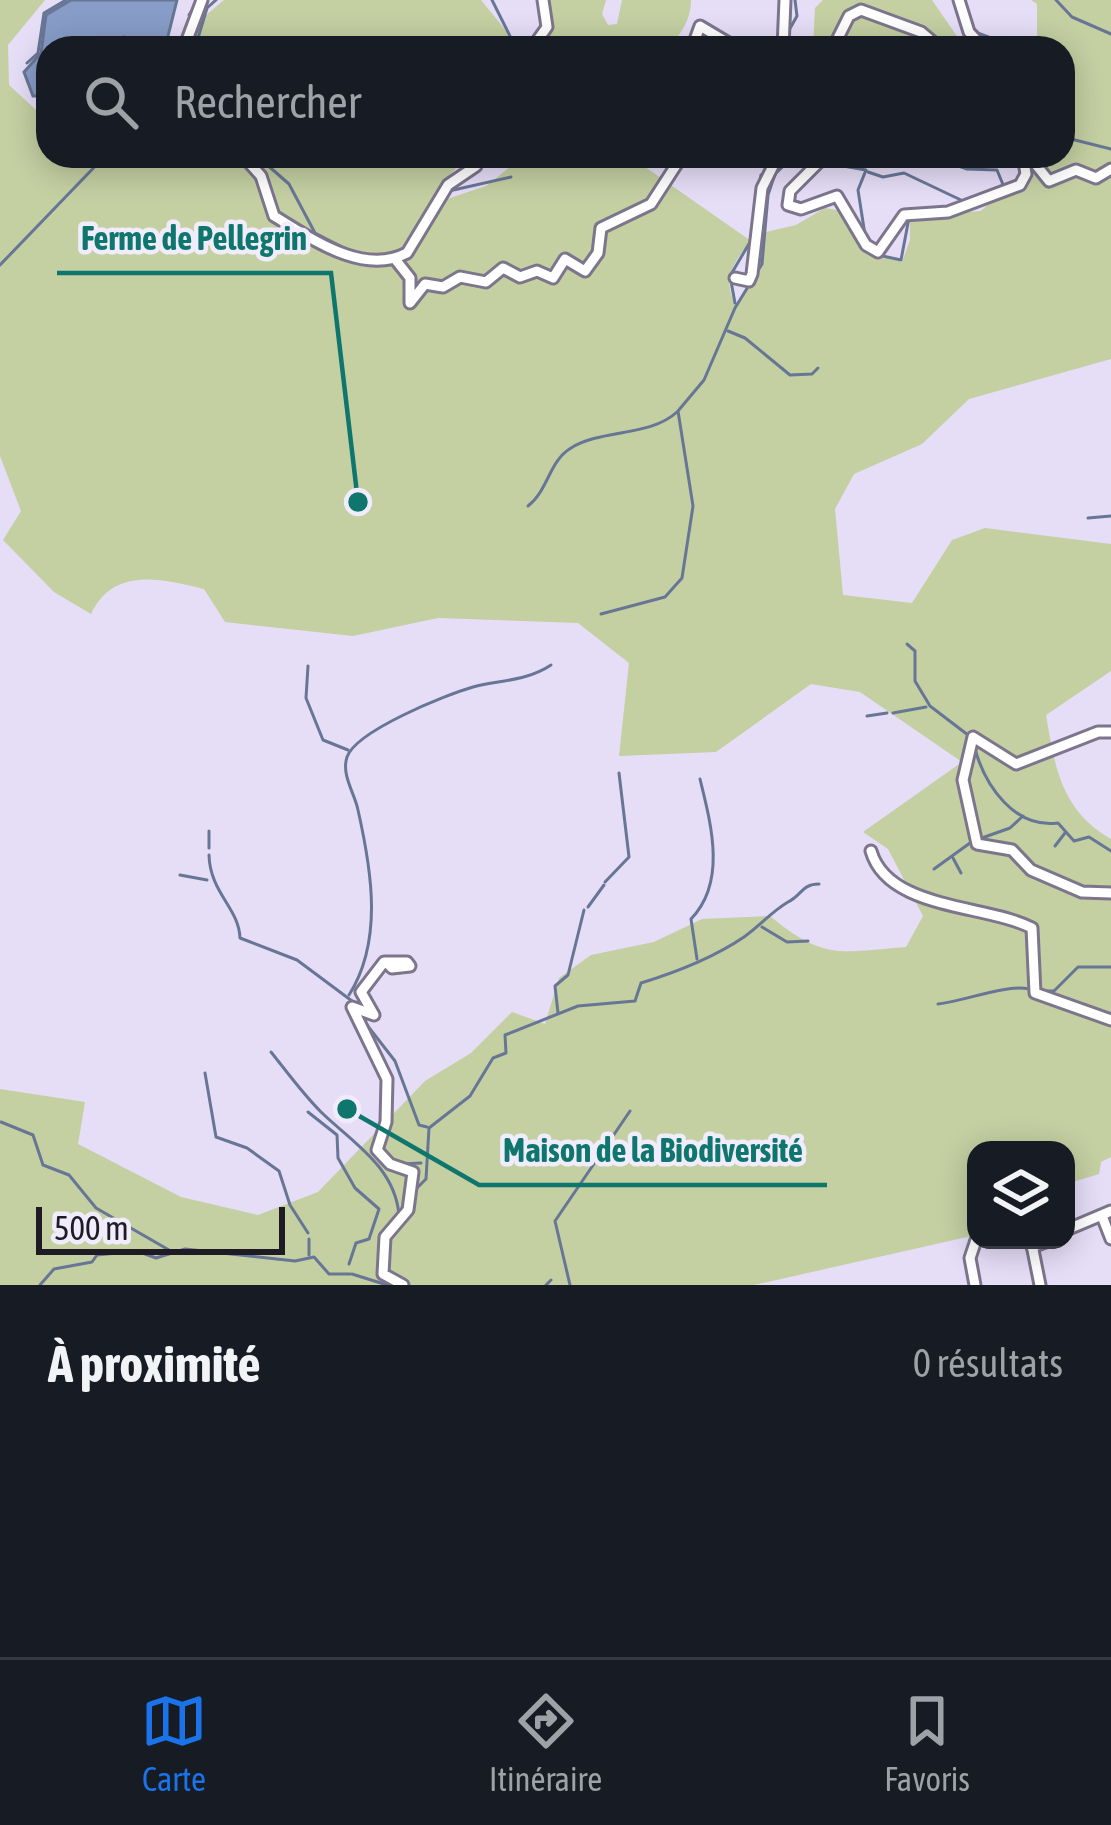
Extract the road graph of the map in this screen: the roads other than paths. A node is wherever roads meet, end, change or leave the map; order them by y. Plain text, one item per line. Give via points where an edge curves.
1 (202, 0) edge
2 (543, 0) edge
3 (785, 0) edge
4 (959, 0) edge
5 (188, 36) edge
6 (541, 36) edge
7 (696, 36) edge
8 (717, 36) edge
9 (784, 36) edge
10 (839, 36) edge
11 (926, 36) edge
12 (974, 36) edge
13 (254, 168) edge
14 (473, 168) edge
15 (676, 168) edge
16 (772, 168) edge
17 (813, 168) edge
18 (1026, 168) edge
19 (1037, 168) edge
20 (1111, 170) edge
21 (394, 259) junction
22 (735, 278) dead end
23 (1111, 733) edge
24 (871, 851) dead end
25 (1111, 893) edge
26 (386, 962) dead end
27 (1111, 1020) edge
28 (1106, 1214) edge
29 (1075, 1226) edge
30 (1111, 1239) edge
31 (973, 1249) edge
32 (1032, 1249) edge
33 (404, 1285) edge
34 (975, 1285) edge
35 (1040, 1285) edge

1 - 5 street
2 - 6 street
3 - 9 street
4 - 12 street
7 - 8 street via 700,26
10 - 11 street via 861,10
13 - 21 street via 278,218 363,260
14 - 21 street via 449,184 409,251
15 - 21 street via 651,204 601,228 586,271 566,259 553,278 504,268 487,282 425,284 410,302 410,278
16 - 22 street via 762,188 752,274
17 - 18 street via 792,188 788,206 839,197 878,252 904,215 948,212 1020,185
19 - 20 street via 1049,181 1076,170 1096,178
23 - 25 street via 1016,764 972,739 964,791 977,844 1012,850 1035,872 1082,892
24 - 27 street via 878,871 902,888 1032,928 1035,993
26 - 33 street via 361,990 374,1015 352,1008 386,1076 377,1148 413,1172 407,1211 385,1238 383,1274
28 - 29 street
28 - 30 street
31 - 34 street
32 - 35 street

